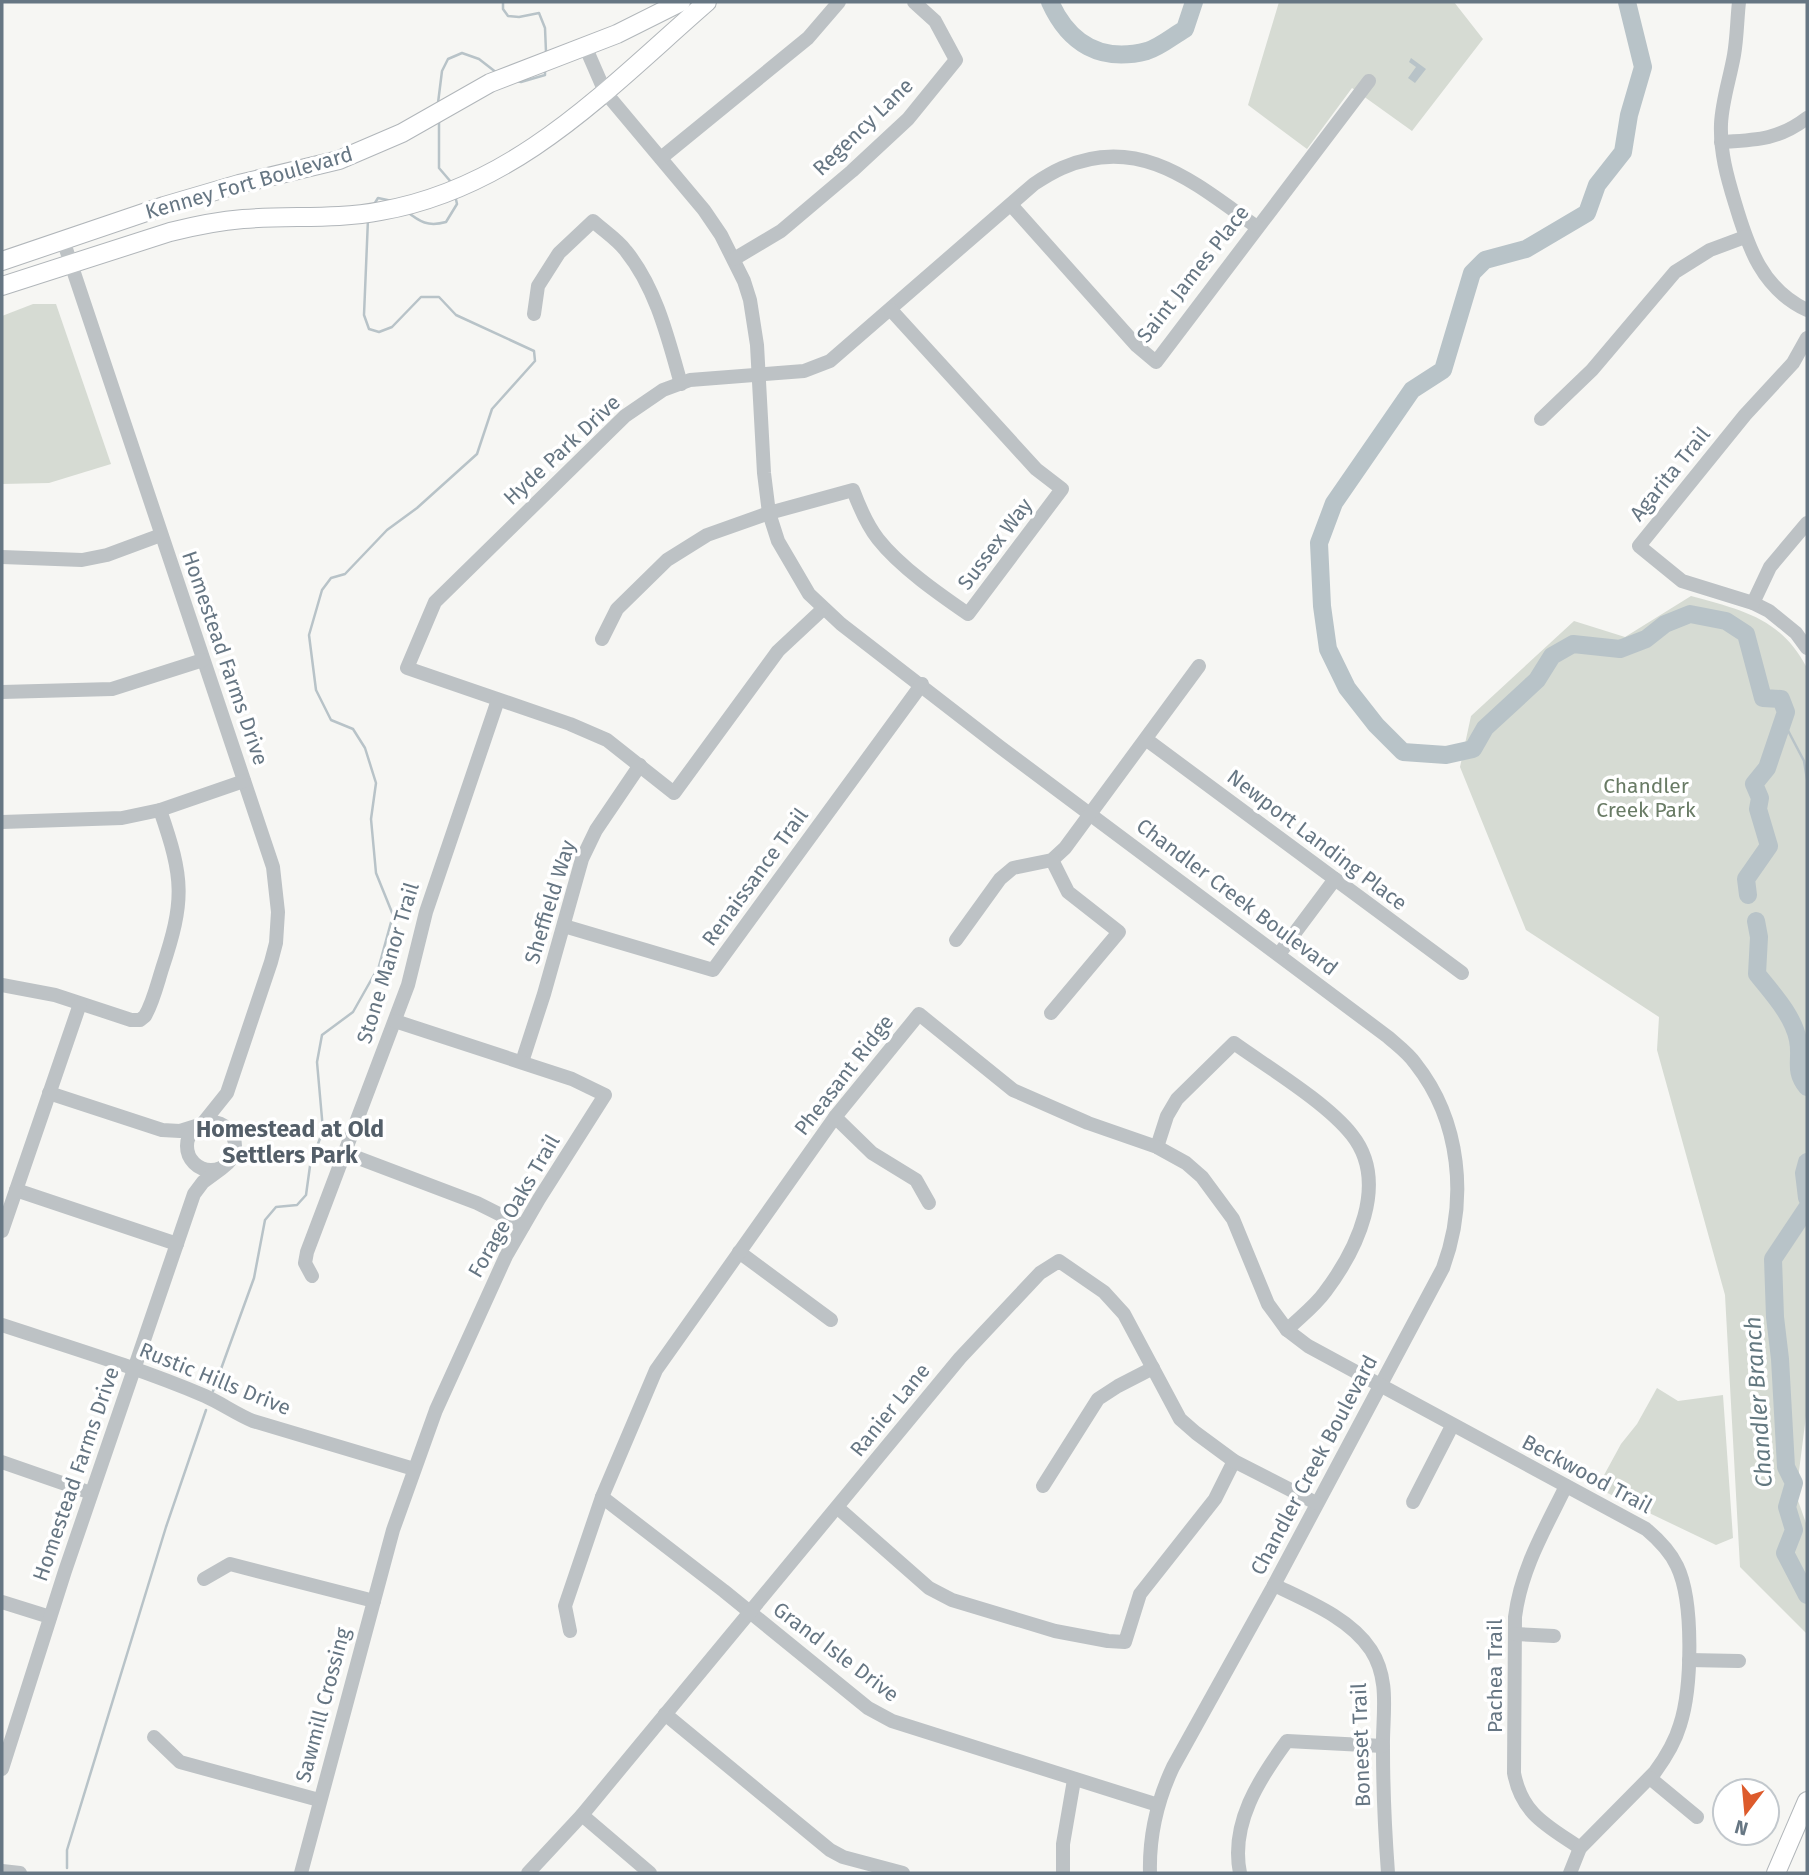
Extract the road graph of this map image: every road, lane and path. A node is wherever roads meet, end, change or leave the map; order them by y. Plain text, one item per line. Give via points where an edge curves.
1 (681, 2) edge
2 (707, 2) edge
3 (839, 2) edge
4 (914, 2) edge
5 (1739, 2) edge
6 (580, 48) junction
7 (1368, 81) dead end
8 (605, 92) junction
9 (1807, 118) edge
10 (1721, 142) junction
11 (661, 158) junction
12 (1012, 206) junction
13 (1257, 228) junction
14 (1745, 237) junction
15 (63, 240) junction
16 (734, 259) junction
17 (2, 261) edge
18 (71, 264) junction
19 (2, 286) edge
20 (891, 310) junction
21 (1807, 310) edge
22 (534, 314) dead end
23 (1807, 338) edge
24 (759, 375) junction
25 (681, 384) junction
26 (1541, 419) dead end
27 (769, 513) junction
28 (1807, 523) edge
29 (161, 535) junction
30 (2, 556) edge
31 (1753, 603) junction
32 (823, 609) junction
33 (602, 639) dead end
34 (1807, 648) edge
35 (203, 660) junction
36 (1199, 666) dead end
37 (922, 684) junction
38 (2, 692) edge
39 (498, 700) junction
40 (1147, 740) junction
41 (640, 765) junction
42 (244, 781) junction
43 (160, 810) junction
44 (1091, 814) junction
45 (2, 822) edge
46 (1052, 860) junction
47 (1335, 879) junction
48 (564, 926) junction
49 (956, 940) dead end
50 (1279, 954) junction
51 (1462, 973) dead end
52 (2, 985) edge
53 (80, 1004) junction
54 (1051, 1013) dead end
55 (395, 1021) junction
56 (522, 1062) junction
57 (49, 1093) junction
58 (227, 1093) junction
59 (835, 1117) junction
60 (200, 1125) junction
61 (162, 1130) junction
62 (231, 1132) junction
63 (1157, 1147) junction
64 (345, 1153) junction
65 (189, 1157) junction
66 (222, 1168) junction
67 (16, 1190) junction
68 (194, 1194) junction
69 (929, 1203) dead end
70 (523, 1226) junction
71 (2, 1231) edge
72 (177, 1244) junction
73 (739, 1252) junction
74 (312, 1276) dead end
75 (831, 1320) dead end
76 (2, 1325) edge
77 (1287, 1330) junction
78 (1153, 1368) junction
79 (134, 1369) junction
80 (1381, 1386) junction
81 (1452, 1426) junction
82 (1234, 1461) junction
83 (2, 1462) edge
84 (414, 1469) junction
85 (1043, 1486) dead end
86 (1566, 1486) junction
87 (91, 1493) junction
88 (602, 1497) junction
89 (1413, 1502) dead end
90 (1316, 1503) junction
91 (838, 1508) junction
92 (388, 1549) joint
93 (204, 1579) dead end
94 (1274, 1585) junction
95 (374, 1601) junction
96 (2, 1602) edge
97 (749, 1611) junction
98 (50, 1617) junction
99 (570, 1631) dead end
100 (1516, 1634) junction
101 (1554, 1636) dead end
102 (1689, 1660) junction
103 (1739, 1661) dead end
104 (665, 1714) junction
105 (154, 1737) dead end
106 (6, 1742) edge
107 (1383, 1746) junction
108 (2, 1769) edge
109 (1650, 1778) junction
110 (1074, 1780) junction
111 (319, 1800) junction
112 (1807, 1801) edge
113 (1158, 1805) junction
114 (582, 1815) junction
115 (1697, 1816) dead end
116 (1580, 1848) junction
117 (2, 1871) edge
118 (20, 1873) edge
119 (301, 1873) edge
120 (528, 1873) edge
121 (650, 1873) edge
122 (903, 1873) edge
123 (1063, 1873) edge
124 (1150, 1873) edge
125 (1240, 1873) edge
126 (1388, 1873) edge
127 (1570, 1873) edge
128 (1776, 1873) edge

1 - 6 main road, Kenney Fort Boulevard
2 - 8 main road, Kenney Fort Boulevard
3 - 11 street via 808,38
4 - 16 street, Regency Lane via 935,21 956,60 908,119 852,171 781,231
5 - 10 street
6 - 8 street, Chandler Creek Boulevard
6 - 15 main road, Kenney Fort Boulevard via 490,83 402,133 339,160 227,187
7 - 13 street, Saint James Place
8 - 11 street, Chandler Creek Boulevard
8 - 18 main road, Kenney Fort Boulevard via 531,150 445,195 383,211 335,217 220,221
9 - 10 street via 1772,137
10 - 14 street
11 - 16 street, Chandler Creek Boulevard via 704,210
12 - 13 street, Hyde Park Drive via 1034,184 1063,167 1108,157 1138,159 1186,177
12 - 13 street, Saint James Place via 1156,362
12 - 20 street, Hyde Park Drive
14 - 21 street via 1755,262 1776,289
14 - 26 street via 1710,250 1675,272 1592,370
15 - 17 main road, Kenney Fort Boulevard
15 - 18 street, Homestead Farms Drive
16 - 24 street, Chandler Creek Boulevard via 752,310
18 - 19 main road, Kenney Fort Boulevard
18 - 29 street, Homestead Farms Drive
20 - 24 street, Hyde Park Drive via 830,361 804,371
20 - 27 street, Sussex Way via 1036,469 1062,489 968,614 877,538 853,490
22 - 25 street via 538,286 559,253 593,222 626,250 648,284
23 - 31 street, Agarita Trail via 1793,363 1639,546 1682,581
24 - 25 street, Hyde Park Drive
24 - 27 street, Chandler Creek Boulevard
25 - 39 street, Hyde Park Drive via 663,390 625,416 435,602 407,668
27 - 32 street, Chandler Creek Boulevard via 792,568
27 - 33 street via 707,535 667,560 617,609
28 - 31 street via 1770,567
29 - 30 street via 82,560
29 - 35 street, Homestead Farms Drive
31 - 34 street, Agarita Trail via 1783,622
32 - 37 street, Chandler Creek Boulevard
32 - 41 street, Hyde Park Drive via 778,651 674,793
35 - 38 street via 112,689
35 - 42 street, Homestead Farms Drive
36 - 40 street
37 - 44 street, Chandler Creek Boulevard
37 - 48 street, Renaissance Trail via 713,970
39 - 41 street, Hyde Park Drive via 607,740
39 - 55 street, Stone Manor Trail via 450,835
40 - 44 street
40 - 47 street, Newport Landing Place
41 - 48 street, Sheffield Way via 590,841
42 - 43 street
42 - 58 street, Homestead Farms Drive via 273,867 278,926 271,962
43 - 45 street via 107,820
43 - 53 street via 176,860 180,902 149,1010 140,1020 131,1020
44 - 46 street
44 - 50 street, Chandler Creek Boulevard
46 - 49 street via 1013,868
46 - 54 street via 1068,892 1119,932
47 - 50 street
47 - 51 street, Newport Landing Place
48 - 56 street, Sheffield Way
50 - 80 street, Chandler Creek Boulevard via 1415,1062 1434,1094 1454,1151 1458,1200 1448,1254
52 - 53 street
53 - 57 street
55 - 56 street, Forage Oaks Trail
55 - 64 street, Stone Manor Trail
56 - 70 street, Forage Oaks Trail via 605,1096
57 - 61 street
57 - 67 street
58 - 60 street, Homestead Farms Drive
58 - 62 street, Homestead Farms Drive
59 - 63 street, Pheasant Ridge via 919,1014 1013,1090
59 - 69 street via 872,1153 916,1180
59 - 73 street, Pheasant Ridge
60 - 61 street
60 - 62 street via 219,1123
60 - 65 street, Homestead Farms Drive via 188,1139
61 - 65 street
62 - 66 street, Homestead Farms Drive via 233,1156
63 - 77 street, Pheasant Ridge via 1202,1177 1233,1219 1268,1304
63 - 77 street via 1177,1098 1234,1043 1329,1111 1354,1136 1366,1164 1370,1192 1366,1214 1324,1294
64 - 70 street via 477,1203
64 - 74 street, Stone Manor Trail via 307,1252 305,1263
65 - 66 street via 206,1169
65 - 68 street, Homestead Farms Drive
66 - 68 street, Homestead Farms Drive
67 - 71 street
67 - 72 street
68 - 72 street, Homestead Farms Drive
70 - 84 street, Forage Oaks Trail via 474,1323
72 - 79 street, Homestead Farms Drive
73 - 75 street
73 - 88 street, Pheasant Ridge via 656,1370
76 - 79 street, Rustic Hills Drive
77 - 80 street, Pheasant Ridge
78 - 82 street, Ranier Lane via 1180,1419
78 - 85 street via 1098,1399
78 - 91 street, Ranier Lane via 1124,1314 1104,1292 1059,1261 1040,1273 960,1358
79 - 84 street, Rustic Hills Drive via 253,1420
79 - 87 street, Homestead Farms Drive
80 - 81 street, Beckwood Trail
80 - 90 street, Chandler Creek Boulevard
81 - 86 street, Beckwood Trail
81 - 89 street
82 - 90 street, Ranier Lane
82 - 91 street via 1215,1500 1140,1594 1125,1642 1055,1631 952,1600 929,1588
83 - 87 street
84 - 92 street, Forage Oaks Trail
86 - 100 street, Pachea Trail via 1523,1576
86 - 102 street, Beckwood Trail via 1646,1530 1668,1551 1686,1594
87 - 98 street, Homestead Farms Drive
88 - 97 street, Grand Isle Drive
88 - 99 street, Pheasant Ridge via 565,1606
90 - 94 street, Chandler Creek Boulevard
91 - 97 street, Ranier Lane
92 - 95 street, Sawmill Crossing
93 - 95 street via 230,1564
94 - 107 street, Boneset Trail via 1346,1624 1371,1650 1385,1692
94 - 113 street, Chandler Creek Boulevard via 1181,1751
95 - 111 street, Sawmill Crossing
96 - 98 street
97 - 104 street, Ranier Lane
97 - 110 street, Grand Isle Drive via 869,1708 892,1721
98 - 106 street, Homestead Farms Drive
100 - 101 street
100 - 116 street, Pachea Trail via 1517,1787 1540,1821
102 - 103 street
102 - 109 street, Beckwood Trail via 1680,1727
104 - 114 street, Ranier Lane
104 - 122 street via 830,1850
105 - 111 street via 180,1762
106 - 108 street, Homestead Farms Drive
107 - 125 street via 1287,1741 1249,1805 1238,1836
107 - 126 street, Boneset Trail
109 - 115 street
109 - 116 street, Beckwood Trail
110 - 113 street, Grand Isle Drive
110 - 123 street
111 - 119 street, Sawmill Crossing
112 - 128 main road
113 - 124 street, Chandler Creek Boulevard
114 - 120 street, Ranier Lane
114 - 121 street
116 - 127 street, Beckwood Trail
117 - 118 street

